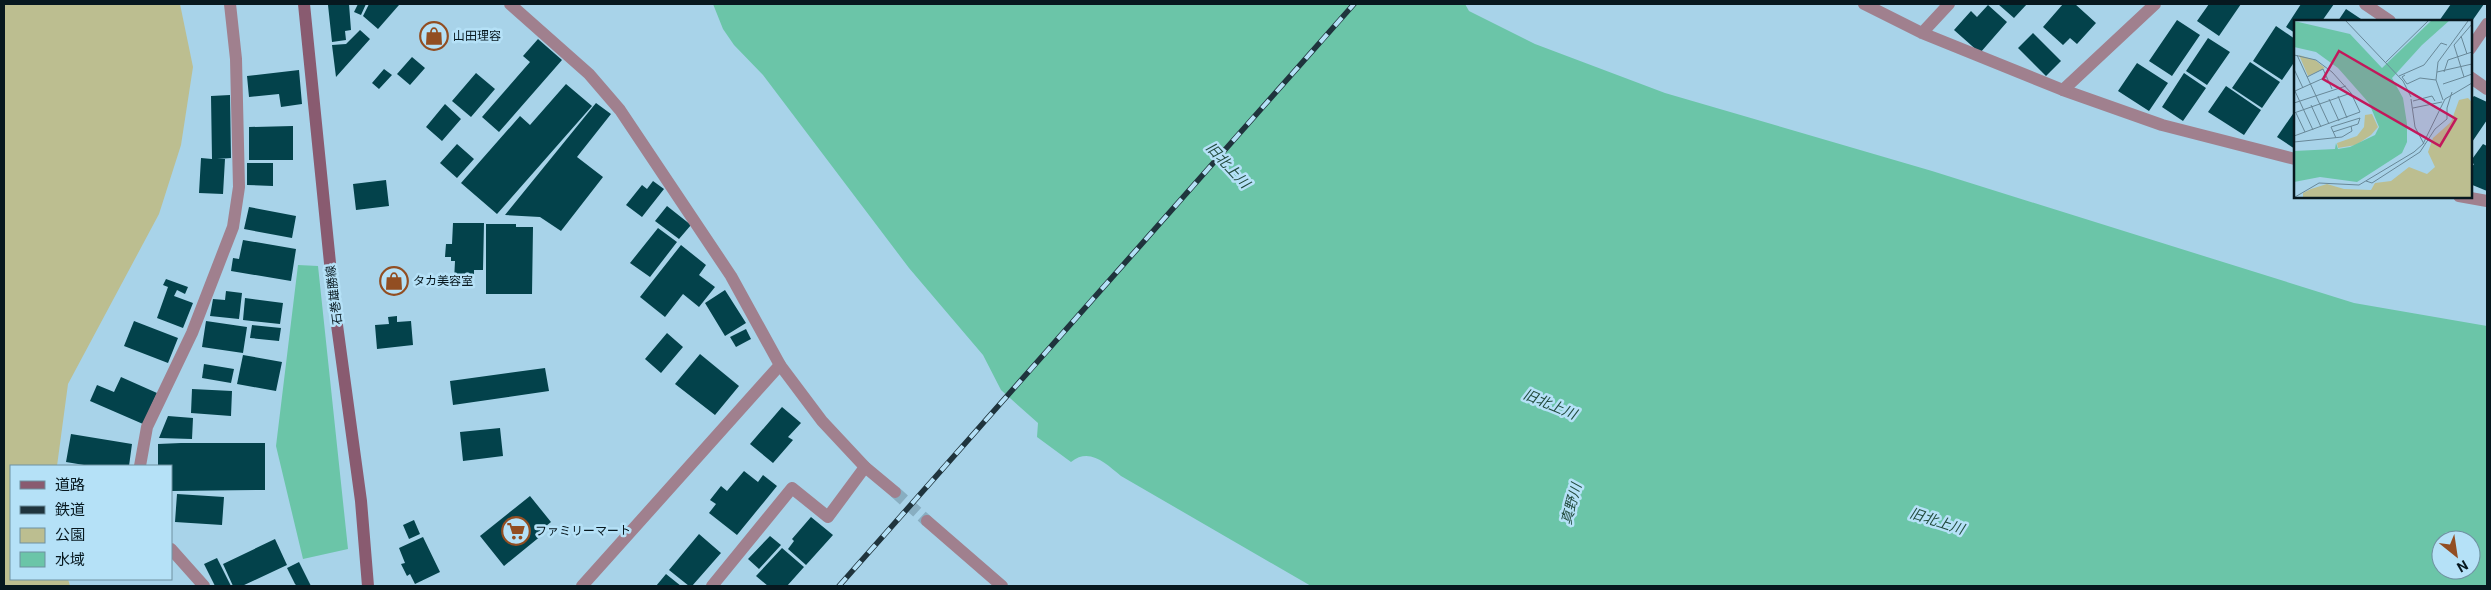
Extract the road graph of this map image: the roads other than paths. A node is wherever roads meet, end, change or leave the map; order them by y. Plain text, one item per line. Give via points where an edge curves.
1 (230, 4) edge
2 (304, 4) edge
3 (510, 4) edge
4 (1864, 4) edge
5 (1950, 4) edge
6 (2155, 4) edge
7 (2365, 4) edge
8 (2389, 20) edge
9 (2487, 24) edge
10 (1922, 33) junction
11 (2471, 48) edge
12 (2471, 78) edge
13 (2487, 89) edge
14 (2063, 90) junction
15 (2294, 159) edge
16 (2471, 198) edge
17 (2487, 200) edge
18 (780, 365) junction
19 (140, 465) edge
20 (865, 467) junction
21 (895, 492) tunnel mouth
22 (927, 521) tunnel mouth
23 (172, 550) edge
24 (204, 586) edge
25 (368, 586) edge
26 (582, 586) edge
27 (712, 586) edge
28 (1002, 586) edge

1 - 19 street via 236,59 239,187 233,227 192,333 147,427
2 - 25 main road, 石巻雄勝線 via 333,293 361,501
3 - 18 street via 588,74 620,110 732,276
4 - 10 street
5 - 10 street
6 - 14 street
7 - 8 street
9 - 11 street
10 - 14 street
12 - 13 street
14 - 15 street via 2162,125
16 - 17 street
18 - 20 street via 822,421
18 - 26 street
20 - 21 street
20 - 27 street via 828,517 792,488
22 - 28 street
23 - 24 street

